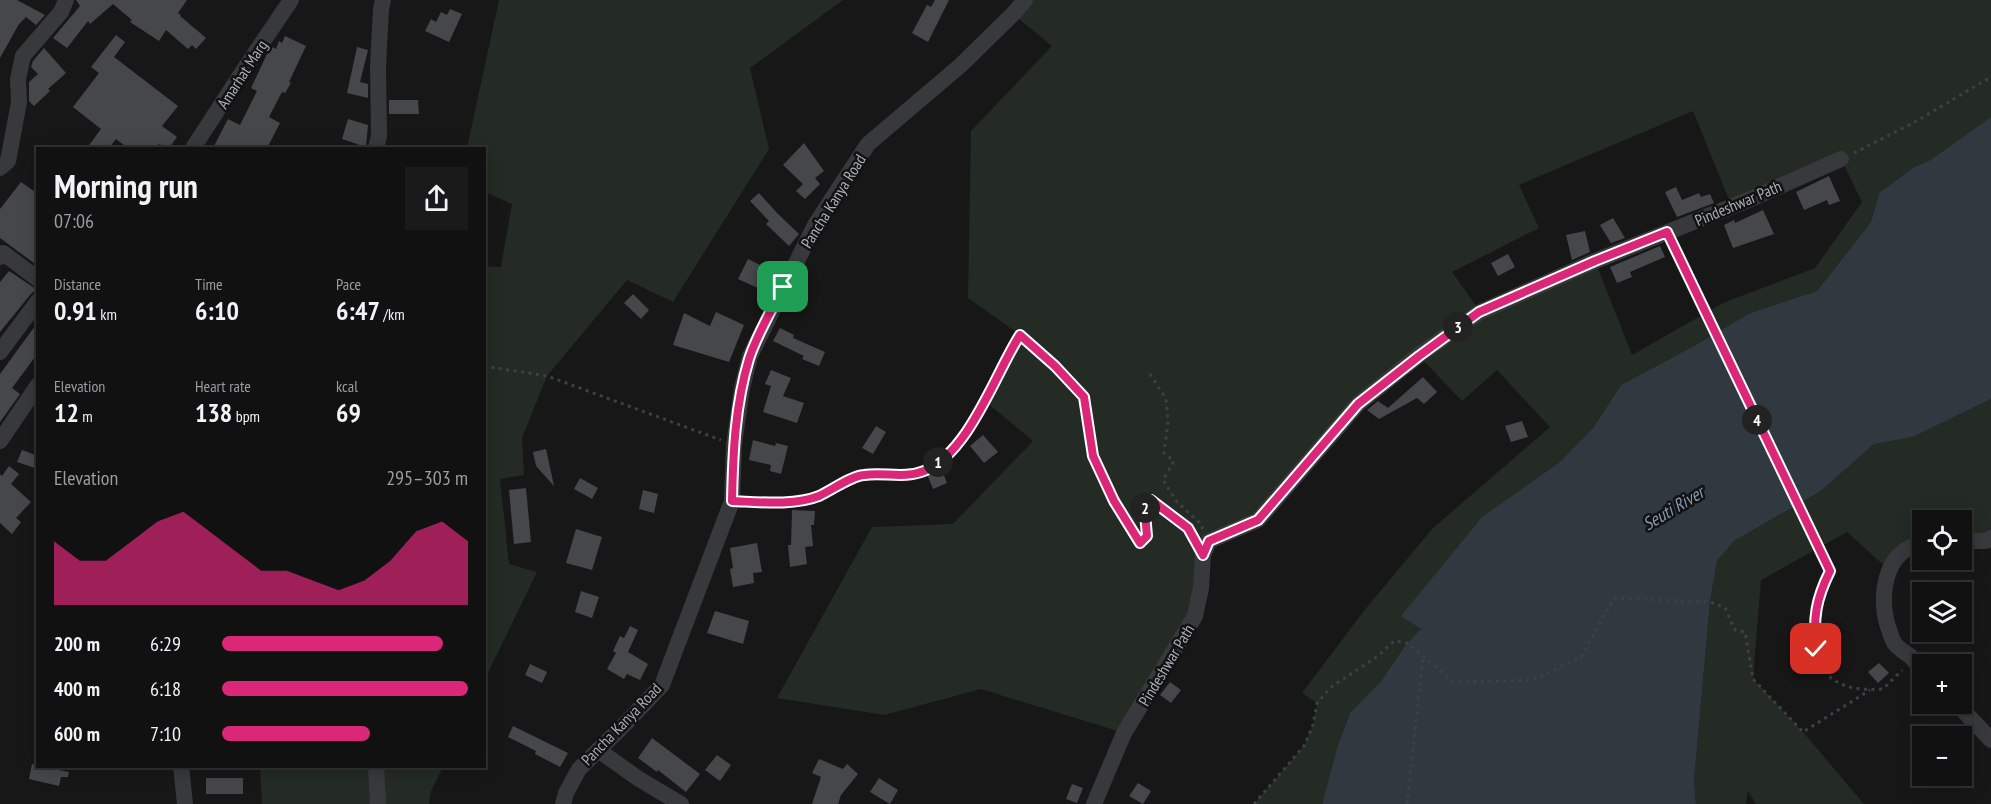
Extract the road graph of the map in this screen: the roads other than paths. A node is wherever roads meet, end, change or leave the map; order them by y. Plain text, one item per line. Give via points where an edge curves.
1 (66, 0) edge
2 (291, 0) edge
3 (383, 0) edge
4 (1025, 0) edge
5 (194, 147) edge
6 (376, 147) edge
7 (1841, 159) road end
8 (0, 168) edge
9 (0, 257) edge
10 (36, 278) edge
11 (36, 304) edge
12 (0, 352) edge
13 (36, 388) edge
14 (0, 441) edge
15 (1991, 538) edge
16 (1972, 541) edge
17 (1912, 546) edge
18 (1912, 659) edge
19 (1966, 714) edge
20 (1991, 740) edge
21 (598, 750) junction
22 (181, 768) edge
23 (376, 768) edge
24 (185, 804) edge
25 (378, 804) edge
26 (564, 804) edge
27 (681, 804) edge
28 (1094, 804) edge

1 - 8 street via 61,12 23,56 8,160
2 - 5 street, Amarhat Marg
3 - 6 street
4 - 21 street, Pancha Kanya Road via 961,65 868,144 820,216 750,356 734,445 732,501 662,685
7 - 28 street, Pindeshwar Path via 1479,312 1358,404 1258,520 1206,548 1195,616 1124,734
9 - 10 street via 3,253
11 - 12 street
13 - 14 street
15 - 16 street
17 - 18 street via 1897,557 1889,570 1883,596 1885,621 1895,645
19 - 20 street
21 - 26 street, Pancha Kanya Road via 579,769
21 - 27 street
22 - 24 street
23 - 25 street

